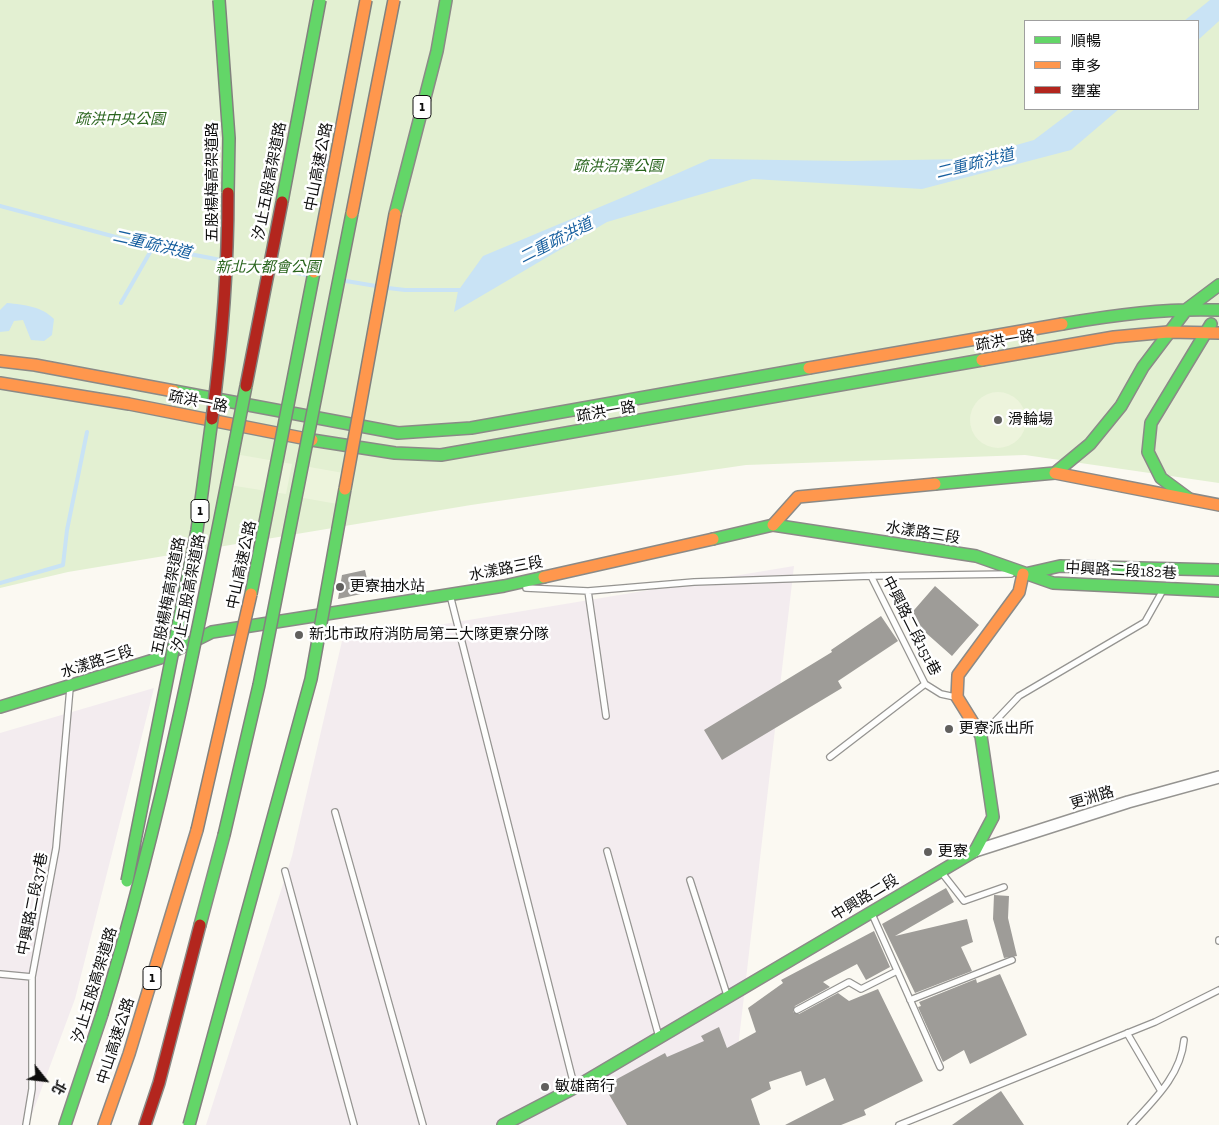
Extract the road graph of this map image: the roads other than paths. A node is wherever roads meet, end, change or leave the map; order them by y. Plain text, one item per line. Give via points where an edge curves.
1 (219, 0) edge
2 (320, 0) edge
3 (366, 0) edge
4 (394, 0) edge
5 (434, 0) edge
6 (446, 0) edge
7 (430, 19) dead end
8 (425, 48) dead end
9 (395, 214) junction
10 (1219, 285) edge
11 (1186, 309) junction
12 (1219, 311) edge
13 (1168, 332) junction
14 (1206, 332) junction
15 (1219, 333) edge
16 (0, 361) edge
17 (0, 383) edge
18 (1055, 473) junction
19 (1188, 498) junction
20 (1219, 505) edge
21 (773, 525) junction
22 (1219, 570) edge
23 (1023, 574) junction
24 (871, 576) junction
25 (504, 586) junction
26 (1164, 588) junction
27 (588, 591) junction
28 (1219, 591) edge
29 (450, 595) junction
30 (925, 684) junction
31 (70, 687) junction
32 (957, 697) junction
33 (0, 707) edge
34 (606, 716) dead end
35 (981, 736) junction
36 (830, 757) dead end
37 (1219, 777) edge
38 (335, 812) dead end
39 (607, 851) dead end
40 (975, 851) junction
41 (284, 871) dead end
42 (940, 871) junction
43 (690, 880) dead end
44 (1004, 887) dead end
45 (871, 912) junction
46 (1012, 960) dead end
47 (897, 971) junction
48 (0, 974) edge
49 (32, 977) junction
50 (1219, 990) edge
51 (728, 997) junction
52 (910, 1000) junction
53 (798, 1010) dead end
54 (102, 1014) junction
55 (1128, 1033) junction
56 (660, 1038) junction
57 (1184, 1040) dead end
58 (940, 1067) dead end
59 (574, 1088) junction
60 (1161, 1090) junction
61 (920, 1117) junction
62 (26, 1125) edge
63 (65, 1125) edge
64 (104, 1125) edge
65 (145, 1125) edge
66 (189, 1125) edge
67 (354, 1125) edge
68 (423, 1125) edge
69 (503, 1125) edge
70 (899, 1125) edge
71 (922, 1125) edge
72 (1131, 1125) edge

1 - 54 main road, 五股楊梅高架道路 / 1, bridge via 229,138 228,240 218,374 191,567 144,786
2 - 54 main road, 汐止五股高架道路 / 1, bridge via 170,767 121,955
3 - 64 main road, 中山高速公路 / 1, bridge via 259,559 197,830
4 - 65 main road, bridge via 259,685 224,835 162,1074
5 - 7 main road
6 - 9 main road, 1 via 437,51
8 - 9 main road, 1
9 - 66 main road, 1, bridge via 311,679
10 - 11 main road
11 - 12 main road, 疏洪一路
11 - 13 main road
11 - 16 main road, 疏洪一路 via 1112,316 471,428 398,433
12 - 14 main road
13 - 14 main road, 疏洪一路
13 - 17 main road, 疏洪一路 via 1114,336 441,455 375,452
13 - 18 main road via 1121,406 1090,444
14 - 15 main road, 疏洪一路
14 - 19 main road via 1151,424 1148,452 1161,478
18 - 19 main road
18 - 21 main road via 798,497
19 - 20 main road
21 - 23 main road, 水漾路三段 via 976,556
21 - 25 main road, 水漾路三段
22 - 23 main road via 1060,566
23 - 24 lane
23 - 26 main road, 中興路二段182巷 via 1053,583
23 - 32 main road via 1019,592 958,675
24 - 27 lane via 694,582
24 - 30 lane, 中興路二段151巷
25 - 27 lane
25 - 29 main road, 水漾路三段
26 - 28 main road, 中興路二段182巷
26 - 35 lane via 1145,622 1019,696
27 - 34 lane
29 - 31 main road, 水漾路三段 via 212,632 160,658
29 - 59 lane
30 - 32 lane, 中興路二段151巷 via 940,694
30 - 36 lane
31 - 33 main road, 水漾路三段
31 - 49 lane, 中興路二段37巷 via 56,848
32 - 35 main road
35 - 40 main road via 994,817
37 - 40 street, 更洲路
38 - 68 lane
39 - 56 lane
40 - 42 main road, 中興路二段
41 - 67 lane
42 - 44 lane via 964,901
42 - 45 main road, 中興路二段
43 - 51 lane
45 - 47 lane
45 - 51 main road, 中興路二段
46 - 52 lane
47 - 52 lane
47 - 53 lane via 861,989 849,982
48 - 49 lane
49 - 62 lane, 中興路二段37巷 via 32,1089
50 - 55 lane
51 - 56 main road, 中興路二段
52 - 58 lane
54 - 63 main road, 汐止五股高架道路 / 1
55 - 60 lane
55 - 61 lane
56 - 59 main road, 中興路二段
57 - 60 lane via 1174,1074
59 - 69 main road, 中興路二段
60 - 72 lane
61 - 70 lane
61 - 71 lane

